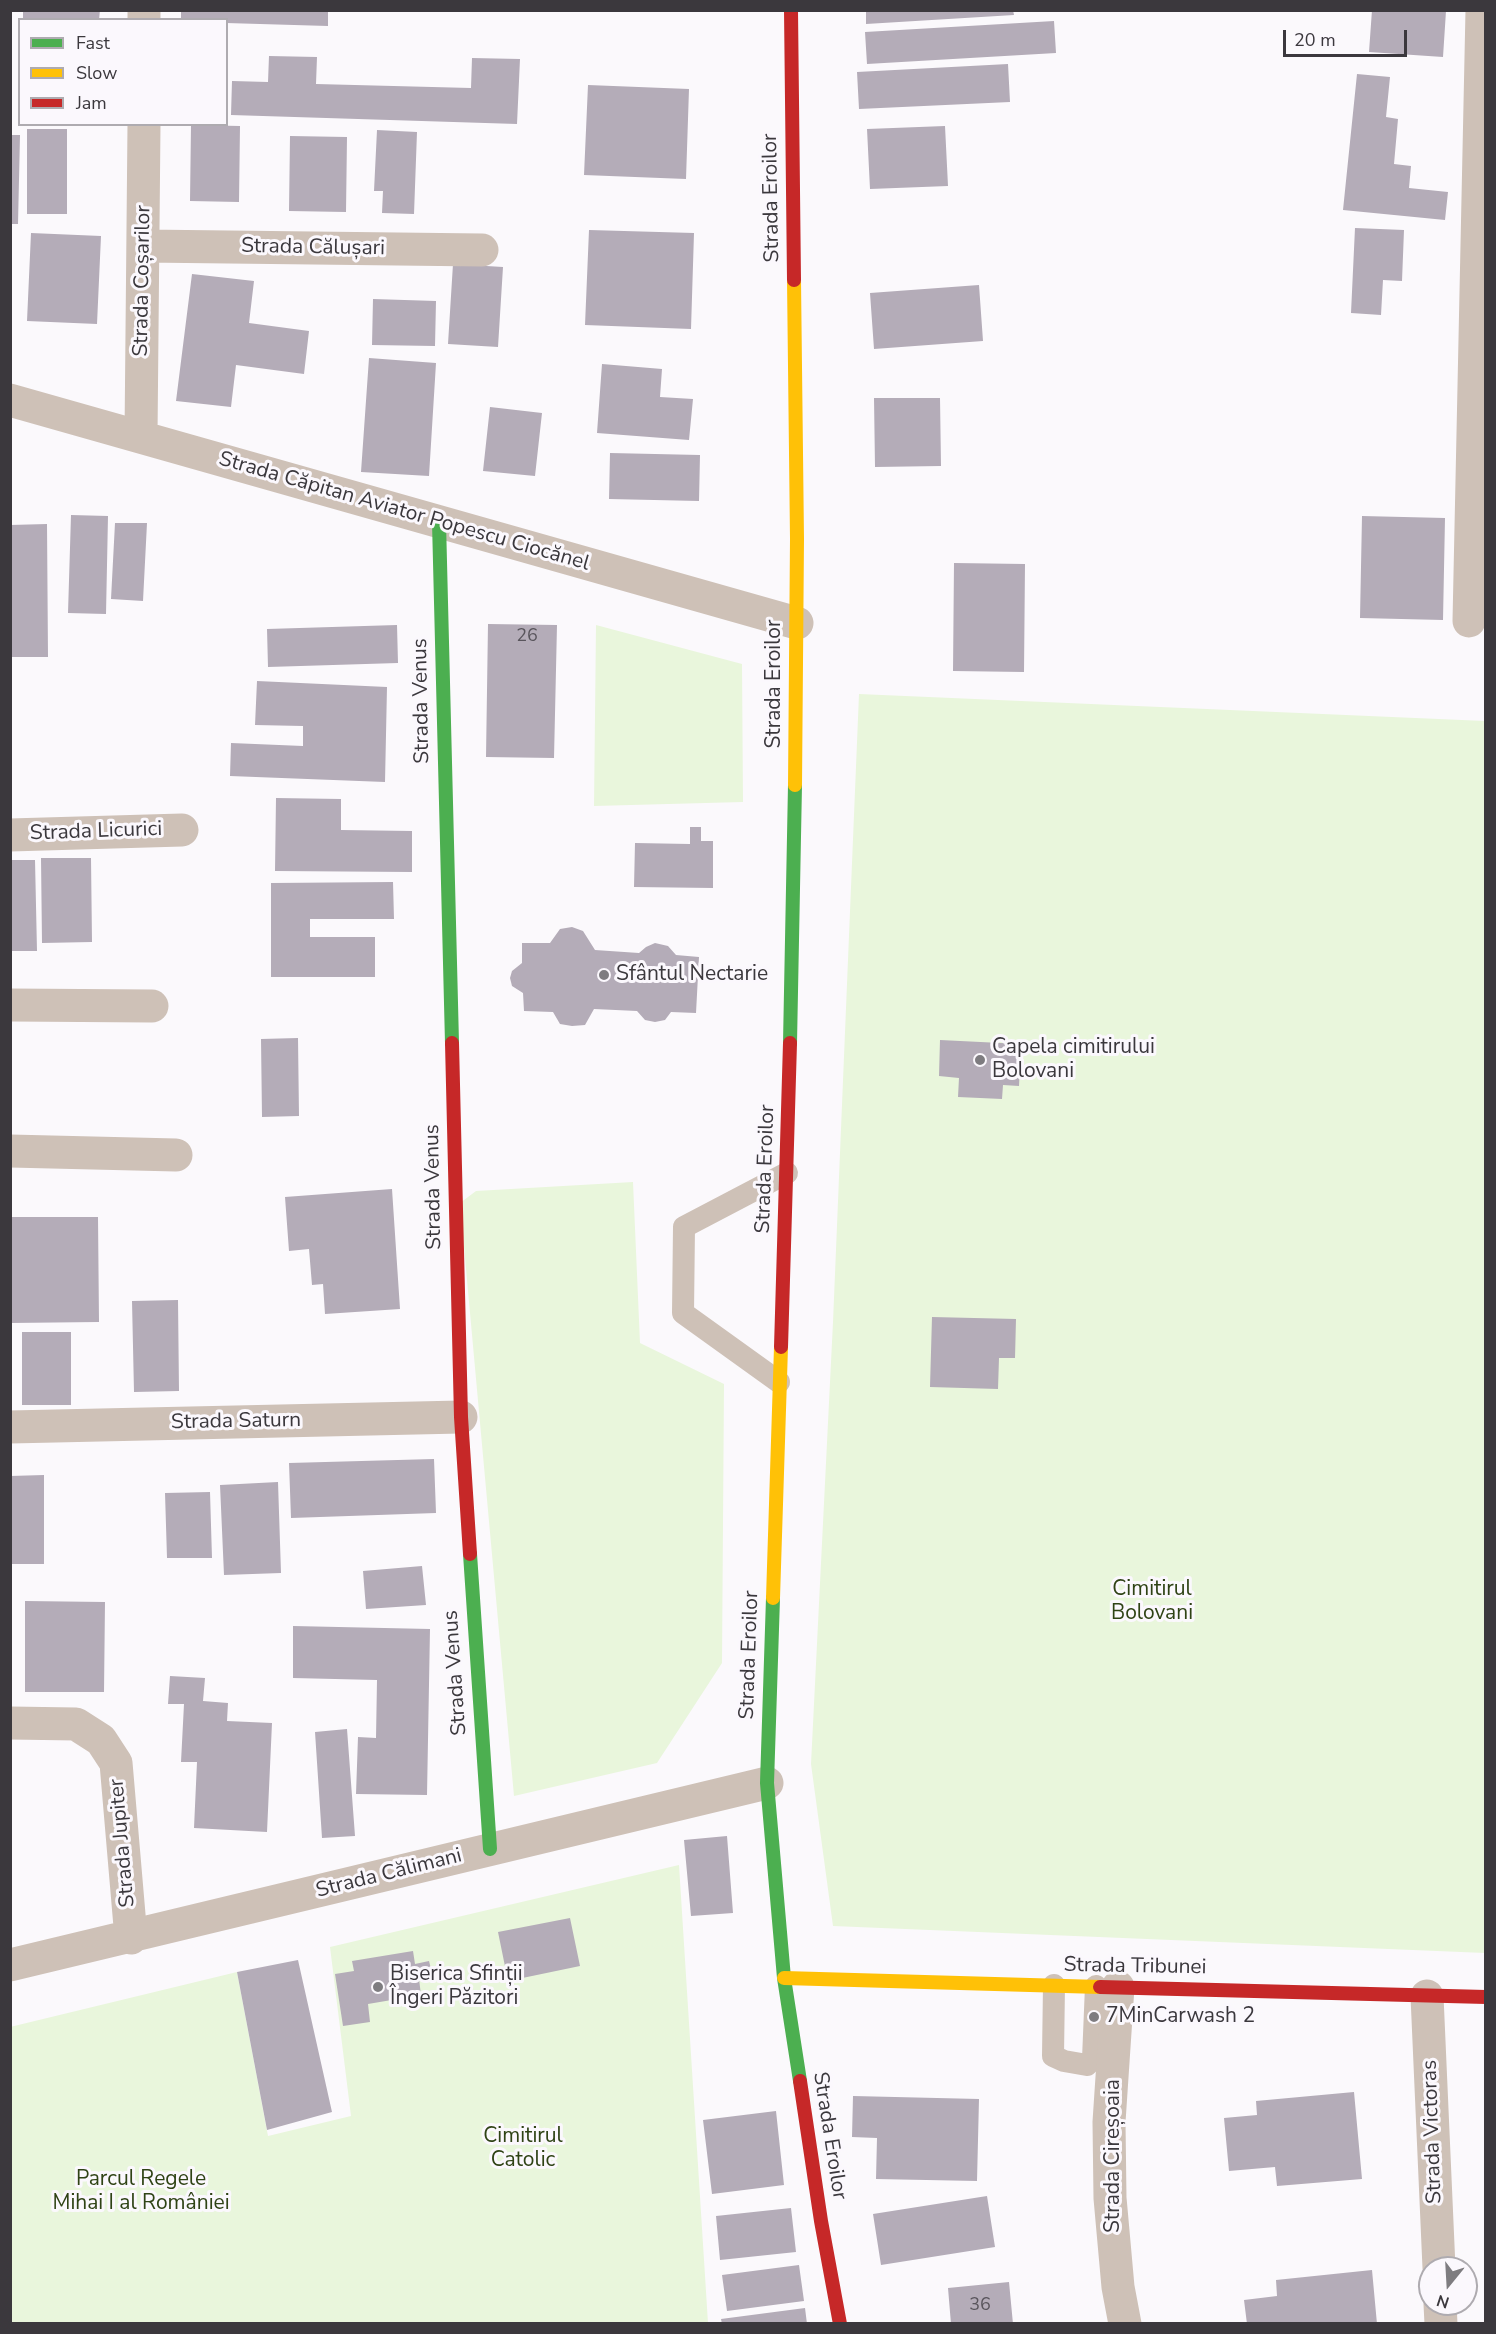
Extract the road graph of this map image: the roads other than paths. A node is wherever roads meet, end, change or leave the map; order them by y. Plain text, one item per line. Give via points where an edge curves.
1 (791, 10) edge
2 (1482, 10) edge
3 (144, 126) edge
4 (144, 246) junction
5 (482, 250) dead end
6 (10, 400) edge
7 (141, 436) junction
8 (439, 522) junction
9 (1468, 621) dead end
10 (797, 623) junction
11 (182, 830) dead end
12 (10, 835) edge
13 (10, 1005) edge
14 (152, 1006) dead end
15 (10, 1151) edge
16 (176, 1155) dead end
17 (787, 1173) junction
18 (779, 1382) junction
19 (461, 1417) junction
20 (10, 1426) edge
21 (10, 1723) edge
22 (767, 1783) junction
23 (490, 1849) junction
24 (131, 1938) junction
25 (10, 1965) edge
26 (784, 1978) junction
27 (1054, 1986) junction
28 (1107, 1987) junction
29 (1427, 1996) junction
30 (1485, 1998) edge
31 (1438, 2256) edge
32 (840, 2324) edge
33 (1125, 2324) edge

1 - 10 street, Strada Eroilor
2 - 9 street
3 - 4 street, Strada Coșarilor
4 - 5 street, Strada Călușari
4 - 7 street, Strada Coșarilor
6 - 7 street, Strada Căpitan Aviator Popescu Ciocănel
7 - 8 street, Strada Căpitan Aviator Popescu Ciocănel
8 - 10 street, Strada Căpitan Aviator Popescu Ciocănel
8 - 19 street, Strada Venus
10 - 17 street, Strada Eroilor
11 - 12 street, Strada Licurici
13 - 14 street
15 - 16 street
17 - 18 street, Strada Eroilor
17 - 18 lane via 684,1227 683,1313
18 - 22 street, Strada Eroilor
19 - 20 street, Strada Saturn
19 - 23 street, Strada Venus
21 - 24 street, Strada Jupiter via 76,1724 101,1740 116,1763
22 - 23 street, Strada Călimani
22 - 26 street, Strada Eroilor
23 - 24 street, Strada Călimani
24 - 25 street, Strada Călimani
26 - 27 street, Strada Tribunei
26 - 32 street, Strada Eroilor via 820,2221
27 - 28 street, Strada Tribunei
27 - 28 lane via 1053,2056 1087,2065 1093,2060
28 - 29 street, Strada Tribunei
28 - 33 street, Strada Cireșoaia via 1110,2198
29 - 30 street, Strada Tribunei
29 - 31 street, Strada Victoras

